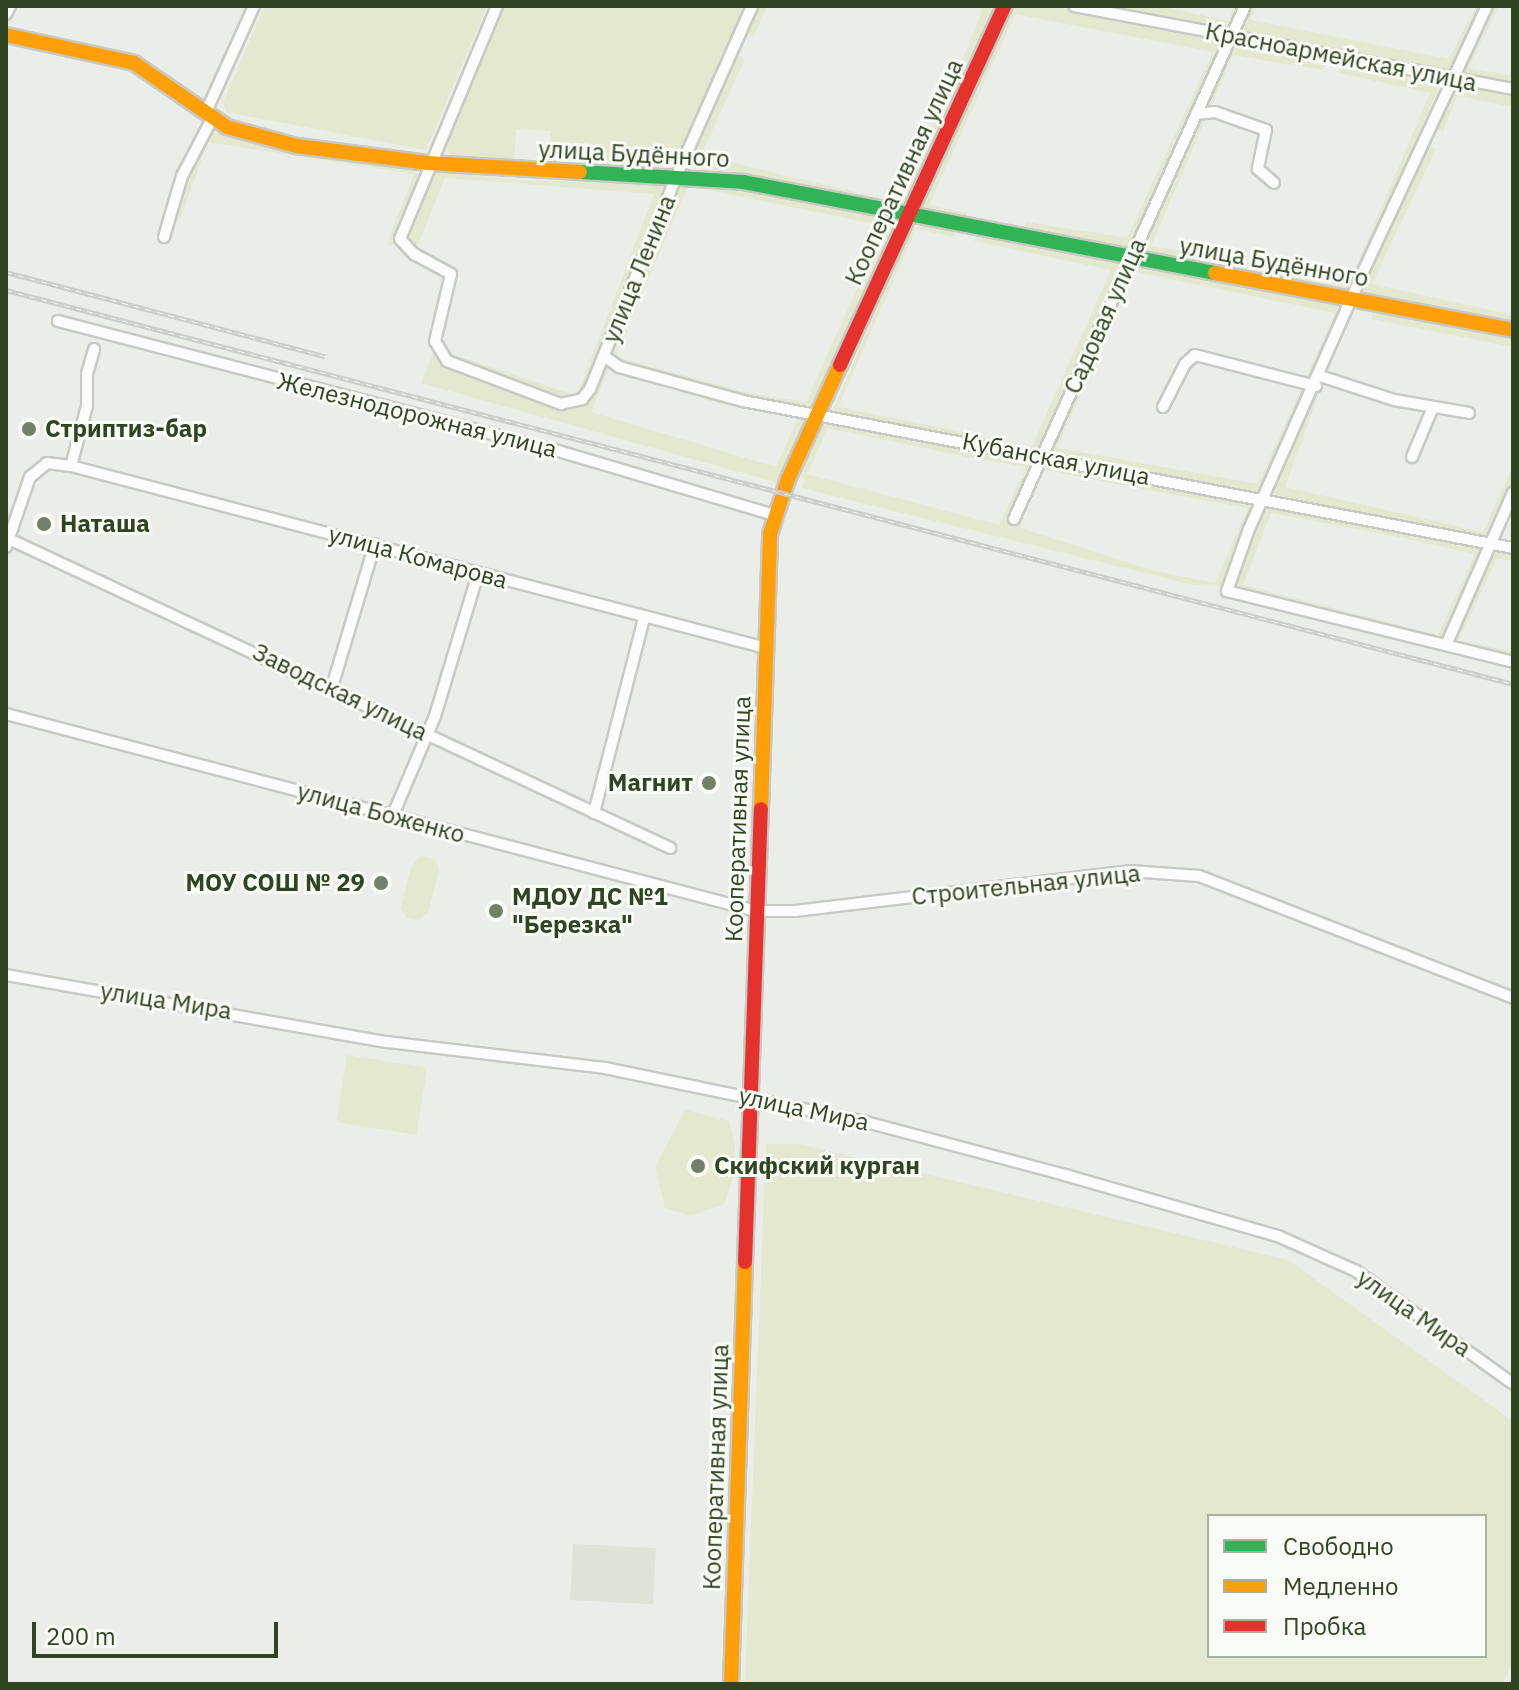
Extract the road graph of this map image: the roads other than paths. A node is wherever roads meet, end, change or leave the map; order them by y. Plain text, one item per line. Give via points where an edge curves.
1 (10, 6) edge
2 (254, 6) edge
3 (497, 6) edge
4 (752, 6) edge
5 (1004, 6) edge
6 (1074, 6) edge
7 (1245, 6) edge
8 (1487, 6) edge
9 (6, 14) edge
10 (6, 35) edge
11 (1228, 36) junction
12 (1451, 77) junction
13 (1513, 89) edge
14 (1196, 114) junction
15 (210, 115) junction
16 (428, 163) junction
17 (676, 177) junction
18 (1274, 183) dead end
19 (908, 218) junction
20 (164, 237) dead end
21 (1129, 258) junction
22 (1352, 299) junction
23 (58, 321) dead end
24 (1513, 330) edge
25 (94, 349) dead end
26 (604, 356) junction
27 (1318, 381) junction
28 (1163, 407) dead end
29 (1433, 407) junction
30 (818, 412) junction
31 (1469, 413) dead end
32 (1412, 457) dead end
33 (1041, 458) junction
34 (71, 466) junction
35 (1513, 493) edge
36 (1263, 498) junction
37 (774, 515) junction
38 (1014, 519) dead end
39 (8, 543) edge
40 (375, 544) junction
41 (1490, 544) junction
42 (1513, 548) edge
43 (478, 574) junction
44 (644, 618) junction
45 (1447, 643) junction
46 (766, 648) junction
47 (1513, 662) edge
48 (332, 687) junction
49 (6, 714) edge
50 (424, 733) junction
51 (594, 813) junction
52 (392, 817) junction
53 (670, 848) dead end
54 (756, 911) junction
55 (6, 975) edge
56 (1513, 998) edge
57 (750, 1097) junction
58 (1513, 1384) edge
59 (731, 1684) edge

1 - 9 street
2 - 15 street
3 - 16 street
4 - 17 street, улица Ленина
5 - 19 street, Кооперативная улица
6 - 11 street, Красноармейская улица
7 - 11 street, Садовая улица
8 - 12 street
10 - 15 street, улица Будённого via 134,63
11 - 12 street, Красноармейская улица
11 - 14 street, Садовая улица
12 - 13 street, Красноармейская улица
12 - 22 street
14 - 18 street via 1215,112 1266,130 1258,169
14 - 21 street, Садовая улица
15 - 16 street, улица Будённого via 263,139
15 - 20 street via 182,176
16 - 17 street, улица Будённого
16 - 26 street, Железнодорожная улица via 400,239 414,254 451,274 435,341 440,353 459,369 561,404 574,403 590,389
17 - 19 street, улица Будённого via 743,182
17 - 26 street, улица Ленина
19 - 21 street, улица Будённого
19 - 30 street, Кооперативная улица
21 - 22 street, улица Будённого
21 - 33 street, Садовая улица
22 - 24 street, улица Будённого
22 - 27 street
23 - 37 street, Железнодорожная улица via 558,451
25 - 34 street via 87,406
26 - 30 street, Кубанская улица via 619,367 743,401
27 - 28 street via 1195,355
27 - 29 street
27 - 36 street
29 - 31 street
29 - 32 street
30 - 33 street, Кубанская улица
30 - 37 street, Кооперативная улица
33 - 36 street, Кубанская улица
33 - 38 street, Садовая улица
34 - 39 street, улица Комарова via 47,463 30,477
34 - 40 street, улица Комарова
35 - 41 street
36 - 41 street, Кубанская улица
36 - 45 street via 1227,591
37 - 46 street, Кооперативная улица
39 - 48 street, Заводская улица
40 - 43 street, улица Комарова
40 - 48 street
41 - 42 street, Кубанская улица
41 - 45 street
43 - 44 street, улица Комарова
43 - 50 street via 435,716
44 - 46 street, улица Комарова
44 - 51 street
45 - 47 street
46 - 54 street, Кооперативная улица
48 - 50 street, Заводская улица
49 - 52 street, улица Боженко
50 - 51 street, Заводская улица
50 - 52 street
51 - 53 street, Заводская улица
52 - 54 street, улица Боженко
54 - 56 street, Строительная улица via 795,911 1107,873 1173,873 1229,885
54 - 57 street, Кооперативная улица
55 - 57 street, улица Мира via 172,1000 387,1042 605,1068
57 - 58 street, улица Мира via 875,1124 1278,1236 1356,1271
57 - 59 street, Кооперативная улица

